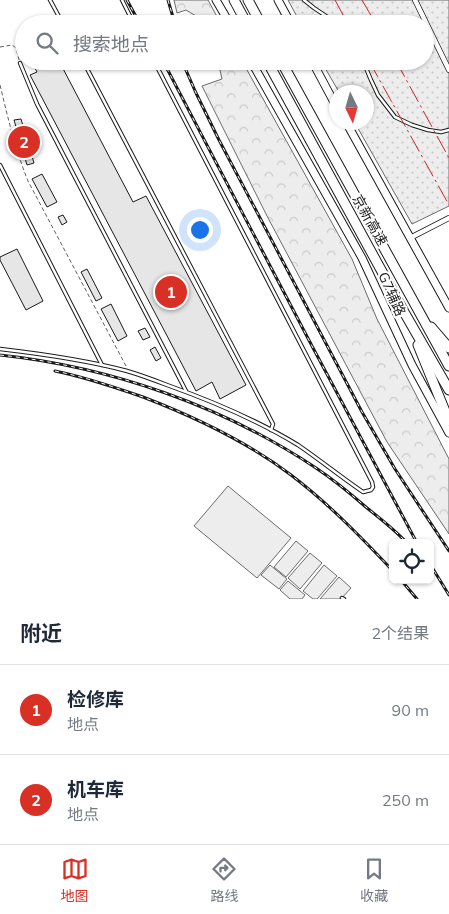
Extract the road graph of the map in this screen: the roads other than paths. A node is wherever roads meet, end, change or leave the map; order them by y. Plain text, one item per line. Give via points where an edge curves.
1 (50, 0) edge
2 (122, 0) edge
3 (216, 0) edge
4 (234, 0) edge
5 (248, 0) edge
6 (278, 0) edge
7 (304, 0) edge
8 (415, 0) edge
9 (58, 15) edge
10 (130, 15) edge
11 (225, 15) edge
12 (242, 15) edge
13 (256, 15) edge
14 (286, 15) edge
15 (324, 15) edge
16 (422, 15) edge
17 (434, 39) edge
18 (23, 70) edge
19 (88, 70) edge
20 (159, 70) edge
21 (256, 70) edge
22 (273, 70) edge
23 (287, 70) edge
24 (317, 70) edge
25 (367, 70) edge
26 (449, 70) edge
27 (329, 93) edge
28 (350, 130) edge
29 (449, 130) edge
30 (0, 165) edge
31 (449, 218) edge
32 (410, 238) junction
33 (449, 308) edge
34 (417, 310) junction
35 (404, 312) junction
36 (449, 348) edge
37 (0, 349) edge
38 (102, 365) junction
39 (449, 366) edge
40 (449, 390) edge
41 (186, 392) junction
42 (449, 422) edge
43 (272, 430) junction
44 (449, 433) edge

1 - 9 lane
2 - 10 lane
3 - 11 street
4 - 12 highway
5 - 13 highway
6 - 14 street
7 - 15 lane
8 - 16 street
17 - 26 street
18 - 41 lane via 36,104
19 - 43 lane via 273,424
20 - 43 lane via 372,482 371,490 363,492
21 - 44 street, G7辅路 via 362,258 412,365
22 - 35 highway, 京新高速
23 - 34 highway, 京新高速
24 - 27 street
25 - 29 lane via 378,95 395,117 428,130
28 - 32 street
30 - 38 lane
31 - 32 street
32 - 33 street
34 - 36 highway
34 - 39 highway, 京新高速
35 - 40 highway, 京新高速
35 - 42 highway
37 - 38 lane
38 - 41 lane
41 - 43 lane

